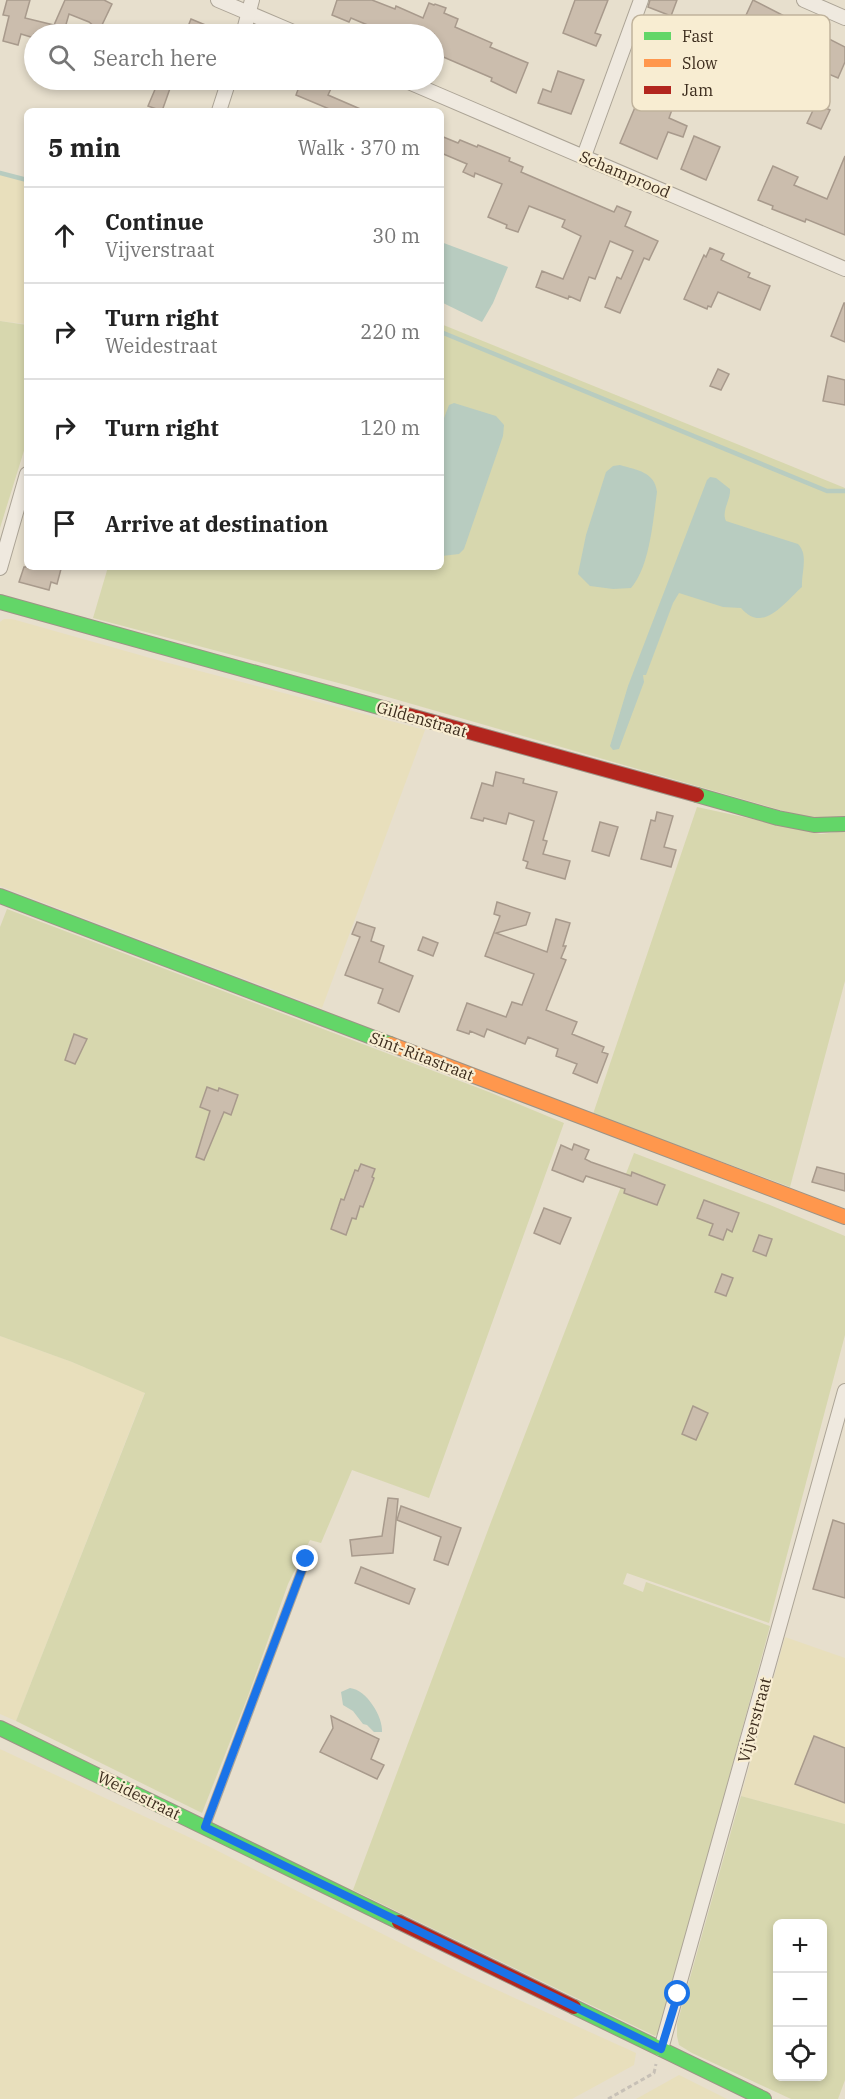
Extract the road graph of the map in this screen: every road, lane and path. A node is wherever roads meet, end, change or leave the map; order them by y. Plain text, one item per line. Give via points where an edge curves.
1 (218, 0) edge
2 (641, 0) edge
3 (804, 0) edge
4 (251, 7) edge
5 (636, 15) edge
6 (845, 18) edge
7 (246, 24) edge
8 (281, 24) edge
9 (632, 25) edge
10 (226, 90) edge
11 (428, 90) edge
12 (220, 108) edge
13 (584, 156) junction
14 (845, 269) edge
15 (24, 484) edge
16 (0, 568) edge
17 (0, 602) edge
18 (845, 824) edge
19 (0, 896) edge
20 (845, 1216) edge
21 (845, 1391) edge
22 (306, 1559) dead end
23 (0, 1728) edge
24 (205, 1827) junction
25 (661, 2049) junction
26 (608, 2099) edge
27 (764, 2099) edge

1 - 4 street
2 - 5 street
3 - 6 street
4 - 7 street
4 - 8 street
9 - 13 street
10 - 12 street
11 - 13 street, Schamprood
13 - 14 street, Schamprood
15 - 16 street
17 - 18 street, Gildenstraat via 778,818 814,825
19 - 20 street, Sint-Ritastraat
21 - 25 street, Vijverstraat
22 - 24 lane
23 - 24 street, Weidestraat
24 - 25 street, Weidestraat
25 - 26 path via 654,2073
25 - 27 street, Weidestraat

